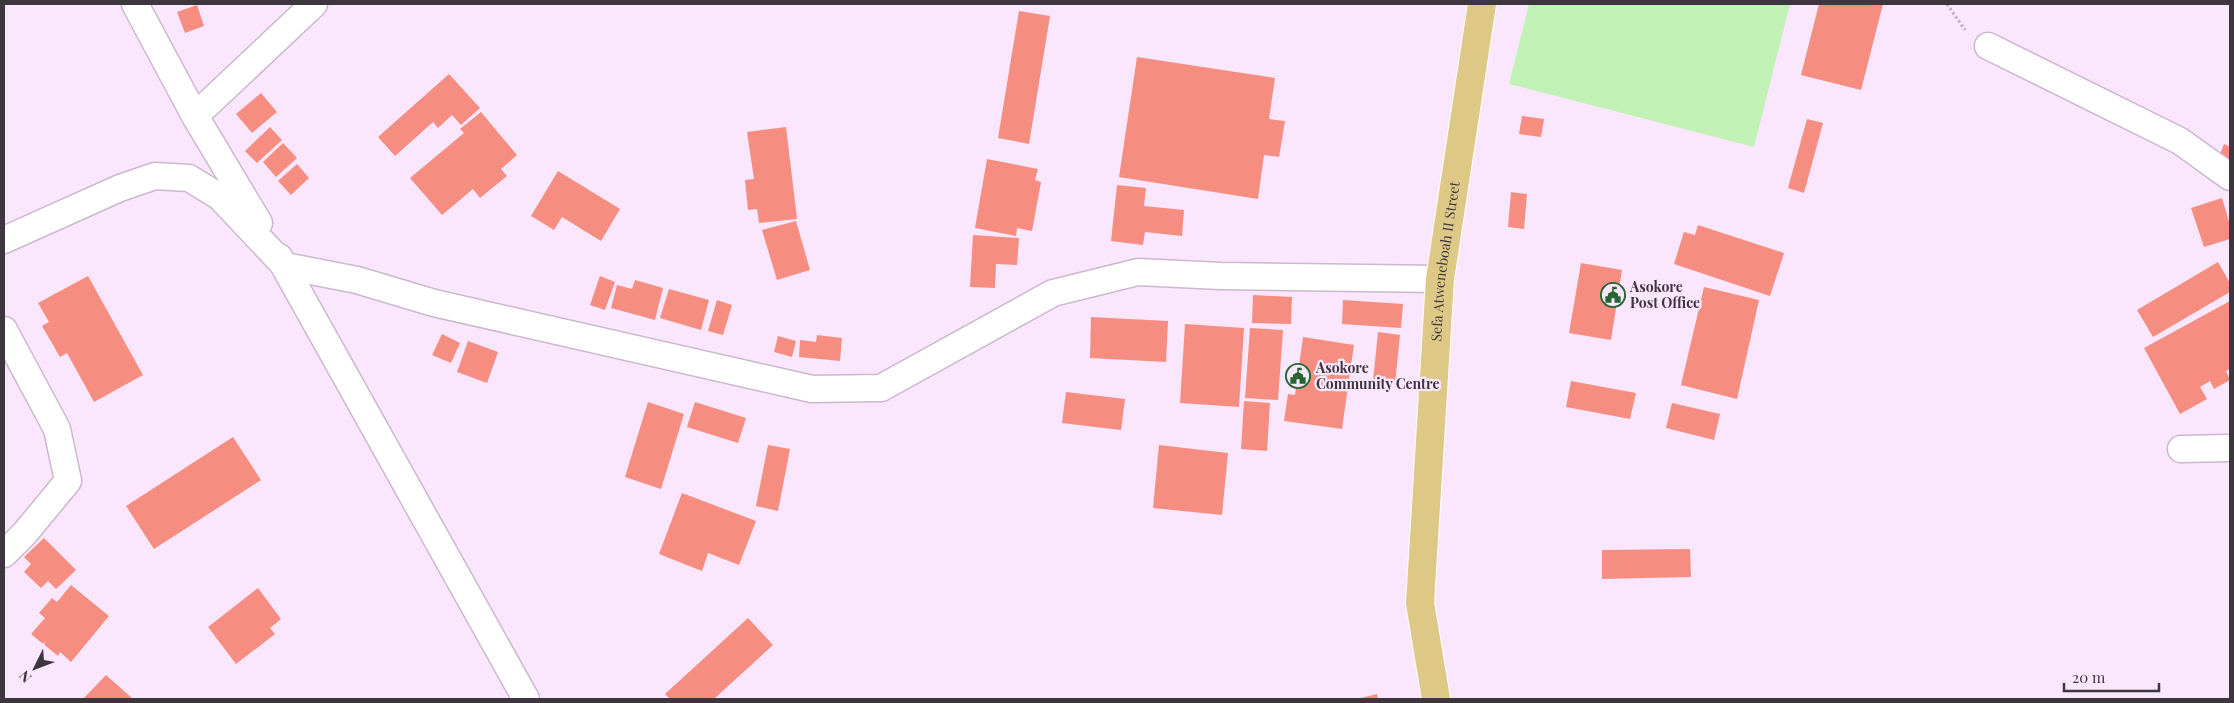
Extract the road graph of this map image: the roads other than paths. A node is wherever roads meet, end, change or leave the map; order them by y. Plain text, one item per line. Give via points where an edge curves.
1 (135, 4) edge
2 (314, 4) edge
3 (1482, 4) edge
4 (1988, 46) dead end
5 (195, 116) junction
6 (2230, 177) edge
7 (4, 240) edge
8 (285, 266) junction
9 (1440, 279) junction
10 (4, 330) edge
11 (2230, 448) edge
12 (2181, 449) dead end
13 (4, 554) edge
14 (526, 699) edge
15 (1436, 699) edge

1 - 5 street
2 - 5 street
3 - 9 main road, Sefa Atweneboah II Street
4 - 6 street via 2180,142
5 - 8 street
7 - 8 street via 120,188 156,176 189,178 220,197
8 - 9 street via 357,280 434,303 812,389 881,388 1053,293 1138,272
8 - 14 street
9 - 15 main road, Sefa Atweneboah II Street via 1420,603
10 - 13 street via 57,429 68,481
11 - 12 street

